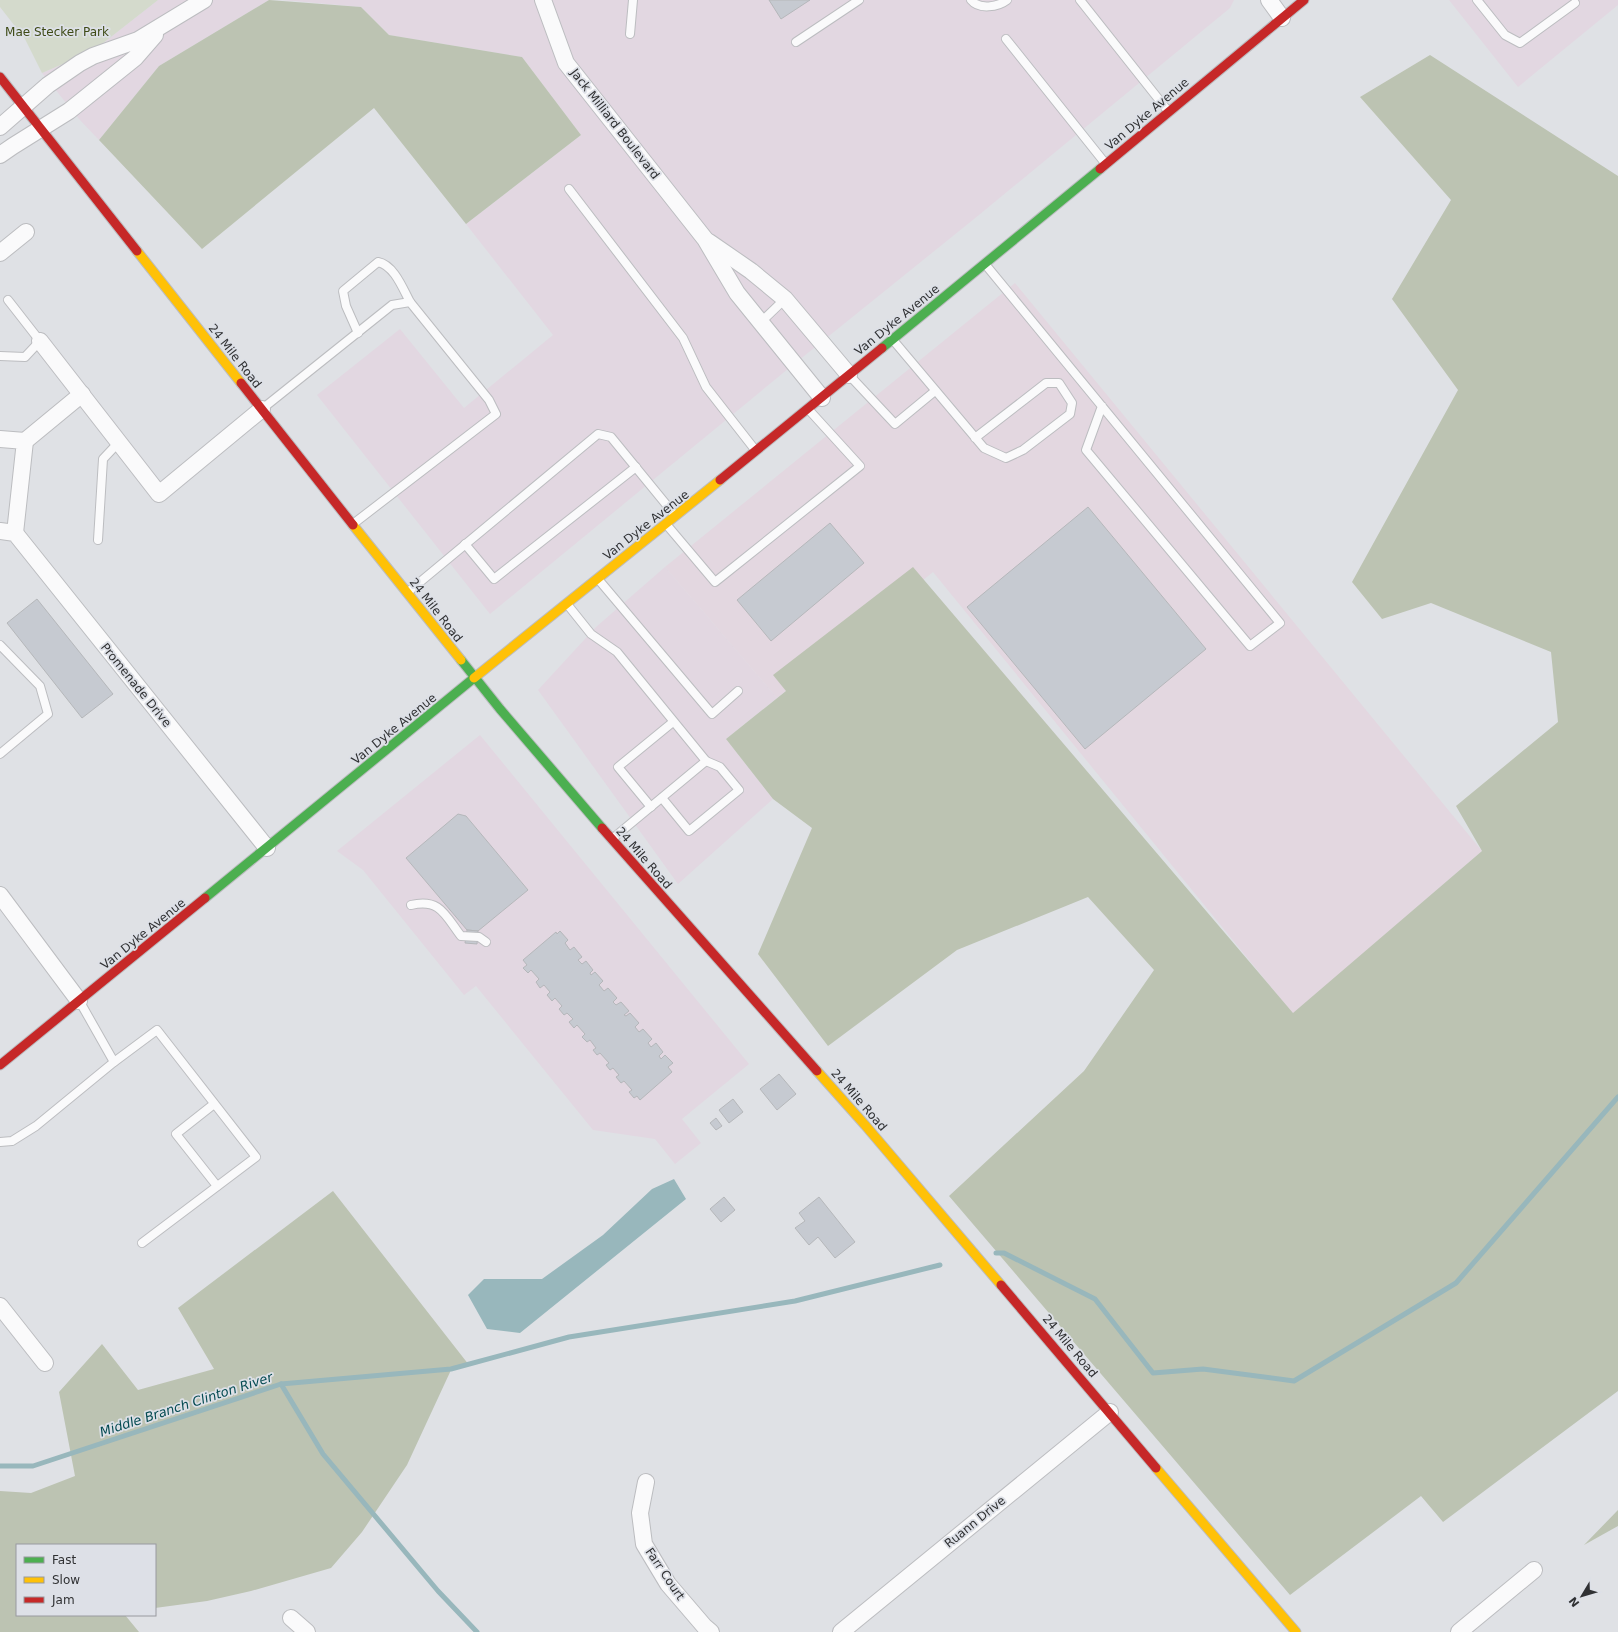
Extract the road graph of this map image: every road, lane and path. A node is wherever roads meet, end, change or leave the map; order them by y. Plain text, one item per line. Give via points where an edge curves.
1 (204, 0) edge
2 (543, 0) edge
3 (633, 0) edge
4 (859, 0) edge
5 (971, 0) edge
6 (1007, 0) edge
7 (1080, 0) edge
8 (1269, 0) edge
9 (1304, 0) edge
10 (1477, 0) edge
11 (1575, 3) dead end
12 (1282, 18) junction
13 (164, 24) junction
14 (630, 34) dead end
15 (1006, 39) dead end
16 (796, 42) dead end
17 (0, 77) edge
18 (23, 106) junction
19 (1169, 112) junction
20 (0, 127) edge
21 (41, 128) junction
22 (0, 155) edge
23 (1106, 164) junction
24 (569, 189) dead end
25 (26, 232) dead end
26 (705, 239) junction
27 (0, 254) edge
28 (985, 264) junction
29 (785, 299) junction
30 (8, 300) dead end
31 (410, 302) junction
32 (761, 322) junction
33 (358, 333) junction
34 (892, 340) junction
35 (40, 341) junction
36 (0, 356) edge
37 (849, 375) junction
38 (935, 391) junction
39 (82, 394) junction
40 (822, 398) junction
41 (1102, 406) junction
42 (262, 409) junction
43 (808, 410) junction
44 (975, 438) junction
45 (0, 439) edge
46 (25, 441) junction
47 (119, 442) junction
48 (757, 451) junction
49 (636, 467) junction
50 (676, 516) junction
51 (666, 524) junction
52 (353, 525) junction
53 (8, 532) edge
54 (98, 540) dead end
55 (465, 544) junction
56 (597, 578) junction
57 (407, 592) junction
58 (567, 604) junction
59 (0, 645) edge
60 (475, 679) junction
61 (738, 692) dead end
62 (674, 722) junction
63 (0, 754) edge
64 (706, 761) junction
65 (662, 798) junction
66 (651, 807) junction
67 (611, 839) junction
68 (267, 848) junction
69 (0, 895) edge
70 (411, 904) dead end
71 (486, 942) dead end
72 (79, 1001) junction
73 (114, 1062) junction
74 (0, 1065) edge
75 (214, 1104) junction
76 (0, 1142) edge
77 (217, 1186) junction
78 (142, 1243) dead end
79 (0, 1306) edge
80 (45, 1363) dead end
81 (1110, 1412) junction
82 (646, 1482) dead end
83 (1534, 1570) dead end
84 (291, 1618) dead end
85 (306, 1632) edge
86 (711, 1632) edge
87 (841, 1632) edge
88 (1296, 1632) edge
89 (1459, 1632) edge

1 - 13 street
2 - 26 street, Jack Milliard Boulevard via 566,63
3 - 14 lane
4 - 16 lane
5 - 6 lane via 988,7
7 - 19 lane
8 - 12 street
9 - 12 street, Van Dyke Avenue
10 - 11 lane via 1505,35 1520,43
12 - 19 street, Van Dyke Avenue
13 - 18 street via 138,40 80,63
13 - 21 street via 135,58 69,111
15 - 23 lane
17 - 18 street, 24 Mile Road
18 - 20 street
18 - 21 street, 24 Mile Road
19 - 23 street, Van Dyke Avenue
21 - 22 street
21 - 42 street, 24 Mile Road
23 - 28 street, Van Dyke Avenue
24 - 48 lane via 683,338 706,387
25 - 27 street
26 - 29 street, Jack Milliard Boulevard
26 - 32 street, Jack Milliard Boulevard via 737,293
28 - 34 street, Van Dyke Avenue
28 - 41 lane
29 - 32 lane
29 - 37 street, Jack Milliard Boulevard
30 - 35 lane
31 - 33 lane via 392,305
31 - 33 lane via 390,269 378,262 343,291 346,306
31 - 52 lane via 489,400 496,414
32 - 40 street, Jack Milliard Boulevard
33 - 42 lane
34 - 37 street, Van Dyke Avenue
34 - 38 lane
35 - 36 lane via 25,357
35 - 39 street
37 - 38 lane via 895,424
37 - 40 street, Van Dyke Avenue
38 - 44 lane
39 - 46 street
39 - 47 street
40 - 43 street, Van Dyke Avenue
41 - 41 lane via 1280,623 1250,646 1086,450
42 - 47 street via 159,494
42 - 52 street, 24 Mile Road
43 - 48 street, Van Dyke Avenue
43 - 51 lane via 860,466 715,582
44 - 44 lane via 984,448 1006,458 1023,450 1070,414 1072,403 1059,383 1046,383
45 - 46 street
46 - 53 street
47 - 54 lane via 103,459
48 - 50 street, Van Dyke Avenue
49 - 50 lane
49 - 55 lane via 611,436 598,434
49 - 55 lane via 494,579
50 - 51 street, Van Dyke Avenue
51 - 56 street, Van Dyke Avenue
52 - 57 street, 24 Mile Road
53 - 68 street, Promenade Drive
55 - 57 lane
56 - 58 street, Van Dyke Avenue
56 - 61 lane via 712,714
57 - 60 street, 24 Mile Road
58 - 60 street, Van Dyke Avenue
58 - 62 lane via 591,634 617,652
59 - 63 lane via 40,686 48,714
60 - 67 street, 24 Mile Road
60 - 68 street, Van Dyke Avenue
62 - 64 lane
62 - 66 lane via 618,767
64 - 65 lane
64 - 65 lane via 720,767 739,790 689,831
65 - 66 lane
66 - 67 lane
67 - 81 street, 24 Mile Road via 865,1125
68 - 72 street, Van Dyke Avenue
69 - 72 street
70 - 71 lane via 428,902 437,906 461,936 480,937
72 - 73 lane
72 - 74 street, Van Dyke Avenue
73 - 75 lane via 157,1030
73 - 76 lane via 36,1126 12,1141
75 - 77 lane via 176,1134
75 - 77 lane via 256,1157
77 - 78 lane
79 - 80 street
81 - 87 street, Ruann Drive
81 - 88 street, 24 Mile Road
82 - 86 street, Farr Court via 640,1513 644,1544 668,1584
83 - 89 street
84 - 85 street

